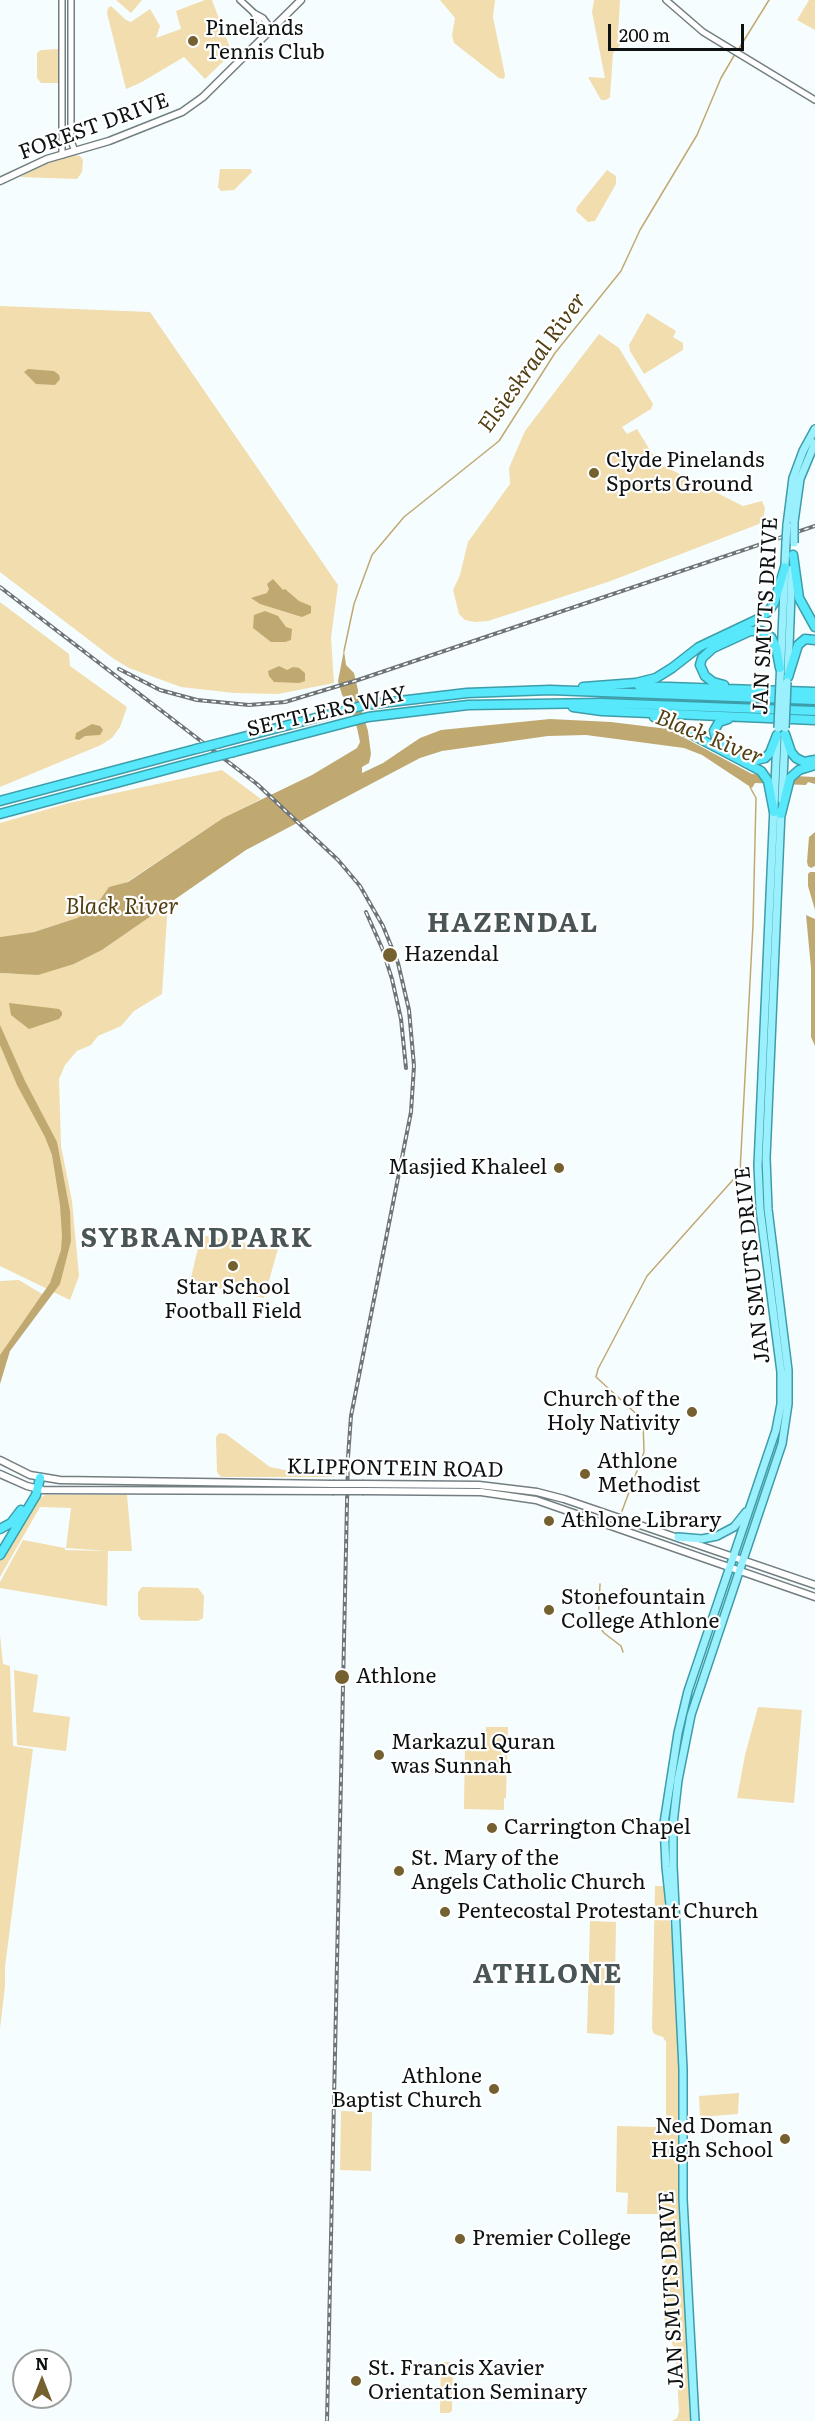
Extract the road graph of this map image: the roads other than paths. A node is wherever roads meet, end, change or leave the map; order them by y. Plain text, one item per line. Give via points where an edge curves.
1 (62, 0) edge
2 (71, 0) edge
3 (240, 0) edge
4 (301, 0) edge
5 (666, 0) edge
6 (270, 32) junction
7 (815, 100) edge
8 (75, 151) junction
9 (62, 155) junction
10 (0, 181) edge
11 (815, 429) edge
12 (815, 443) edge
13 (791, 524) junction
14 (790, 543) junction
15 (793, 555) junction
16 (785, 567) junction
17 (815, 627) edge
18 (815, 640) edge
19 (780, 668) junction
20 (785, 680) junction
21 (615, 685) junction
22 (550, 690) junction
23 (754, 690) junction
24 (815, 692) edge
25 (815, 700) edge
26 (552, 703) junction
27 (815, 711) edge
28 (636, 713) junction
29 (738, 717) junction
30 (815, 720) edge
31 (781, 731) junction
32 (815, 760) edge
33 (815, 765) edge
34 (783, 773) junction
35 (778, 787) junction
36 (0, 801) edge
37 (777, 813) junction
38 (0, 814) edge
39 (0, 1460) edge
40 (0, 1474) edge
41 (38, 1478) junction
42 (333, 1487) junction
43 (35, 1488) junction
44 (364, 1488) junction
45 (751, 1504) junction
46 (0, 1529) edge
47 (678, 1538) junction
48 (0, 1555) edge
49 (733, 1558) junction
50 (742, 1561) junction
51 (730, 1568) junction
52 (739, 1572) junction
53 (815, 1585) edge
54 (815, 1597) edge
55 (676, 1942) junction
56 (695, 2421) edge

1 - 9 street
2 - 8 street via 71,141
3 - 6 street
4 - 6 main road, FOREST DRIVE
5 - 7 street via 703,32
6 - 8 main road, FOREST DRIVE via 190,107
8 - 9 main road, FOREST DRIVE
9 - 10 main road, FOREST DRIVE
11 - 13 main road, JAN SMUTS DRIVE via 793,478
12 - 13 main road, JAN SMUTS DRIVE via 800,479
13 - 14 main road, JAN SMUTS DRIVE, bridge
14 - 15 main road, JAN SMUTS DRIVE
14 - 16 main road, JAN SMUTS DRIVE
15 - 17 highway via 799,598
15 - 20 main road, JAN SMUTS DRIVE
16 - 19 main road, JAN SMUTS DRIVE
16 - 21 highway via 776,600 761,618 699,647 656,678
18 - 20 highway via 807,638 798,645
19 - 20 main road, JAN SMUTS DRIVE
19 - 23 highway via 773,639 758,630 716,646 704,655 701,670 708,679
20 - 31 main road, JAN SMUTS DRIVE, bridge
21 - 22 highway
21 - 23 highway
22 - 25 highway, SETTLERS WAY
22 - 36 highway, SETTLERS WAY, bridge via 413,698 365,705
23 - 24 highway
26 - 27 highway, SETTLERS WAY
26 - 28 highway
26 - 38 highway, SETTLERS WAY, bridge via 503,703 368,717
28 - 29 highway
28 - 35 highway via 663,720 764,773
29 - 30 highway
29 - 31 highway via 719,722 714,734 721,744 750,759 767,757
31 - 32 highway via 796,758 804,762
31 - 34 main road, JAN SMUTS DRIVE
33 - 34 highway
34 - 35 highway
34 - 35 main road, JAN SMUTS DRIVE
35 - 37 highway
35 - 37 highway
37 - 45 main road, JAN SMUTS DRIVE via 758,1165 781,1397 776,1430
37 - 50 main road, JAN SMUTS DRIVE via 766,1158 768,1209 788,1370 788,1404 782,1444
39 - 41 main road, KLIPFONTEIN ROAD
40 - 43 main road, KLIPFONTEIN ROAD
41 - 42 main road, KLIPFONTEIN ROAD
41 - 43 highway
42 - 43 main road, KLIPFONTEIN ROAD
42 - 44 main road, KLIPFONTEIN ROAD, bridge
43 - 46 highway via 16,1518
43 - 48 highway
44 - 47 main road, KLIPFONTEIN ROAD via 501,1486 564,1499
44 - 51 main road, KLIPFONTEIN ROAD via 510,1495 563,1508
45 - 47 main road via 741,1520 723,1534 702,1539
45 - 49 main road, JAN SMUTS DRIVE
47 - 49 main road, KLIPFONTEIN ROAD
49 - 50 main road, KLIPFONTEIN ROAD
49 - 51 main road, JAN SMUTS DRIVE
50 - 52 main road, JAN SMUTS DRIVE
50 - 53 main road, KLIPFONTEIN ROAD
51 - 52 main road, KLIPFONTEIN ROAD
51 - 55 main road, JAN SMUTS DRIVE via 688,1691 669,1776 664,1841
52 - 54 main road, KLIPFONTEIN ROAD
52 - 55 main road, JAN SMUTS DRIVE via 699,1689 682,1758 673,1824
55 - 56 main road, JAN SMUTS DRIVE via 684,2069 683,2199

